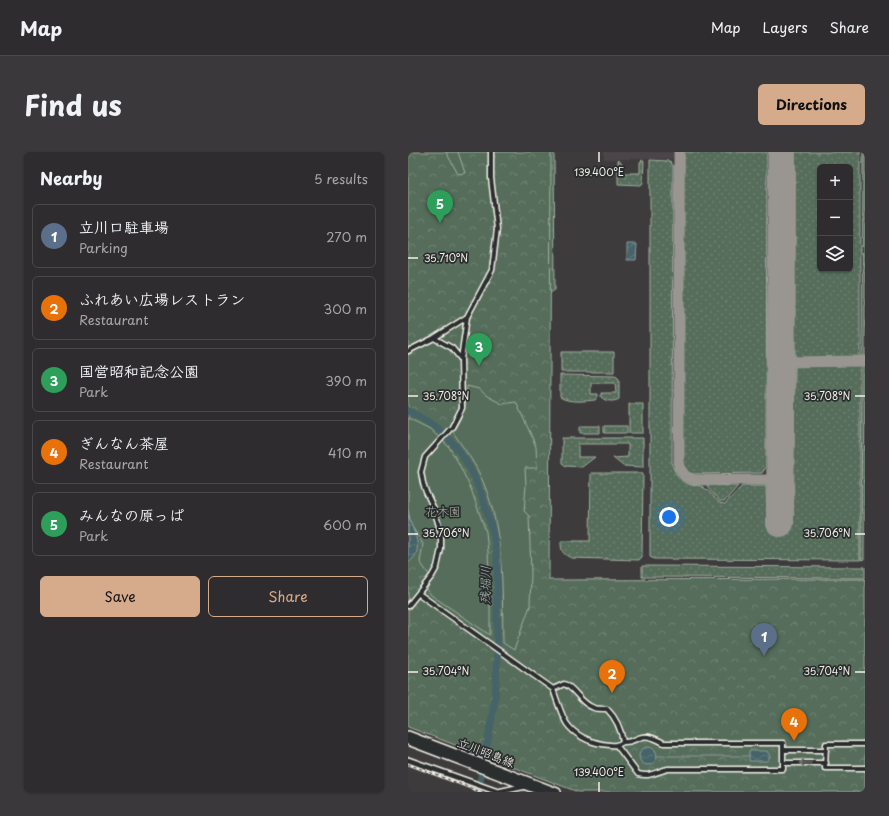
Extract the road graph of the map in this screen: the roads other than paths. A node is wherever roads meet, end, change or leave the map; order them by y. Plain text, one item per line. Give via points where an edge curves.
1 (491, 152) edge
2 (467, 317) junction
3 (434, 338) junction
4 (408, 351) edge
5 (461, 359) junction
6 (419, 594) junction
7 (408, 606) edge
8 (553, 689) junction
9 (408, 736) edge
10 (408, 741) edge
11 (623, 742) junction
12 (865, 744) edge
13 (618, 746) junction
14 (783, 750) junction
15 (826, 750) junction
16 (408, 760) edge
17 (473, 763) junction
18 (783, 763) junction
19 (826, 763) junction
20 (865, 768) edge
21 (493, 770) junction
22 (526, 786) junction
23 (534, 788) edge
24 (542, 792) edge
25 (557, 792) edge

1 - 2 street via 491,178 497,229 492,270
2 - 3 street
2 - 5 street
3 - 4 street
3 - 5 street via 452,348
5 - 6 street via 462,408 452,427 425,457 422,472 422,483 441,533 441,549 437,567
6 - 7 street
6 - 8 street
8 - 11 street via 564,684 569,686 582,702 594,709 607,709 614,717
8 - 13 street via 567,724 580,736 593,742
9 - 17 main road, 立川昭島線
10 - 17 main road, 立川昭島線
11 - 13 street
11 - 14 street via 629,743 642,737 650,737 664,743 783,744
12 - 15 street via 826,744
13 - 18 street via 638,774 647,776 668,769 783,769
14 - 15 street
14 - 18 street
15 - 19 street
16 - 22 street via 498,792
17 - 21 main road, 立川昭島線
19 -> 18 street
19 - 20 street via 825,768
21 - 22 main road, 立川昭島線
21 - 23 main road, 立川昭島線
22 - 23 main road, 立川昭島線
23 - 24 main road, 立川昭島線
23 - 25 main road, 立川昭島線

